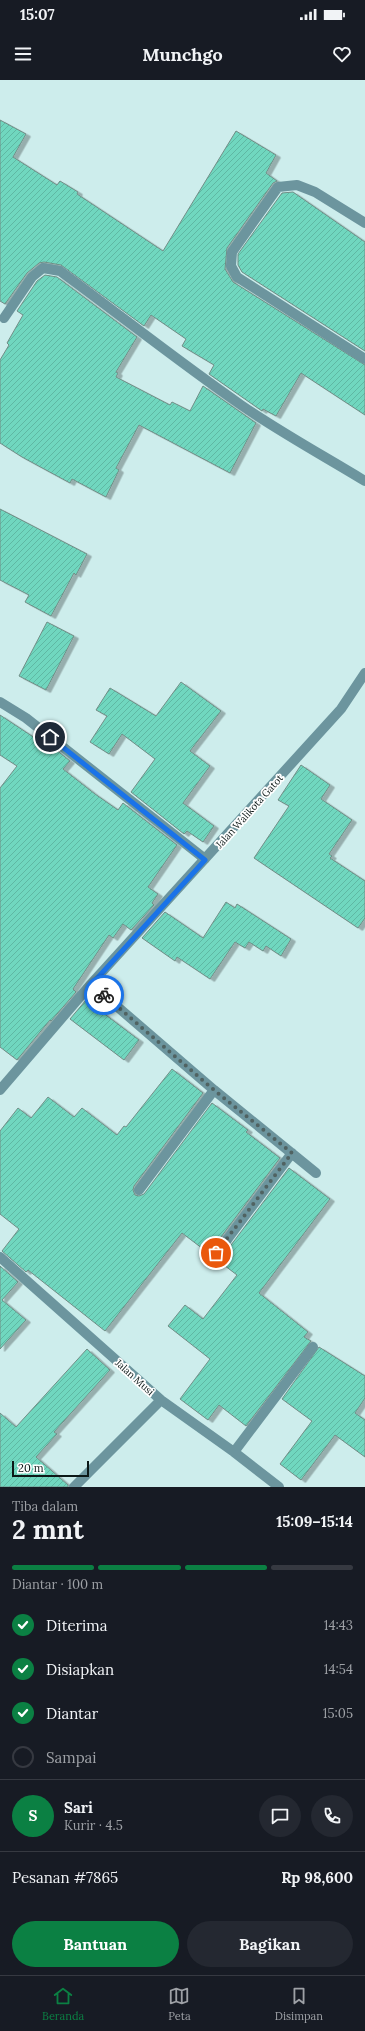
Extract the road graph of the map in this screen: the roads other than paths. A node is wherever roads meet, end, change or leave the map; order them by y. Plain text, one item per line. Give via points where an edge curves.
1 (365, 222) edge
2 (1, 318) edge
3 (365, 358) edge
4 (365, 481) edge
5 (365, 673) edge
6 (0, 702) edge
7 (205, 860) junction
8 (92, 984) junction
9 (0, 1090) edge
10 (214, 1090) junction
11 (292, 1153) junction
12 (316, 1173) dead end
13 (139, 1190) dead end
14 (216, 1253) dead end
15 (0, 1257) edge
16 (313, 1347) dead end
17 (161, 1400) junction
18 (234, 1452) junction
19 (74, 1487) edge
20 (278, 1487) edge

1 - 3 street via 315,192 297,185 278,187 232,252 231,266 237,277
2 - 4 street via 32,277 43,268 60,271 186,367 242,406
5 - 7 street, Jalan Walikota Gatot via 341,709
6 - 7 street via 26,718
7 - 8 street, Jalan Walikota Gatot
8 - 9 street, Jalan Walikota Gatot
8 - 10 street
10 - 11 street
10 - 13 street
11 - 12 street
11 - 14 street
15 - 17 street, Jalan Musi
16 - 18 street
17 - 18 street, Jalan Musi
17 - 19 street
18 - 20 street, Jalan Musi

